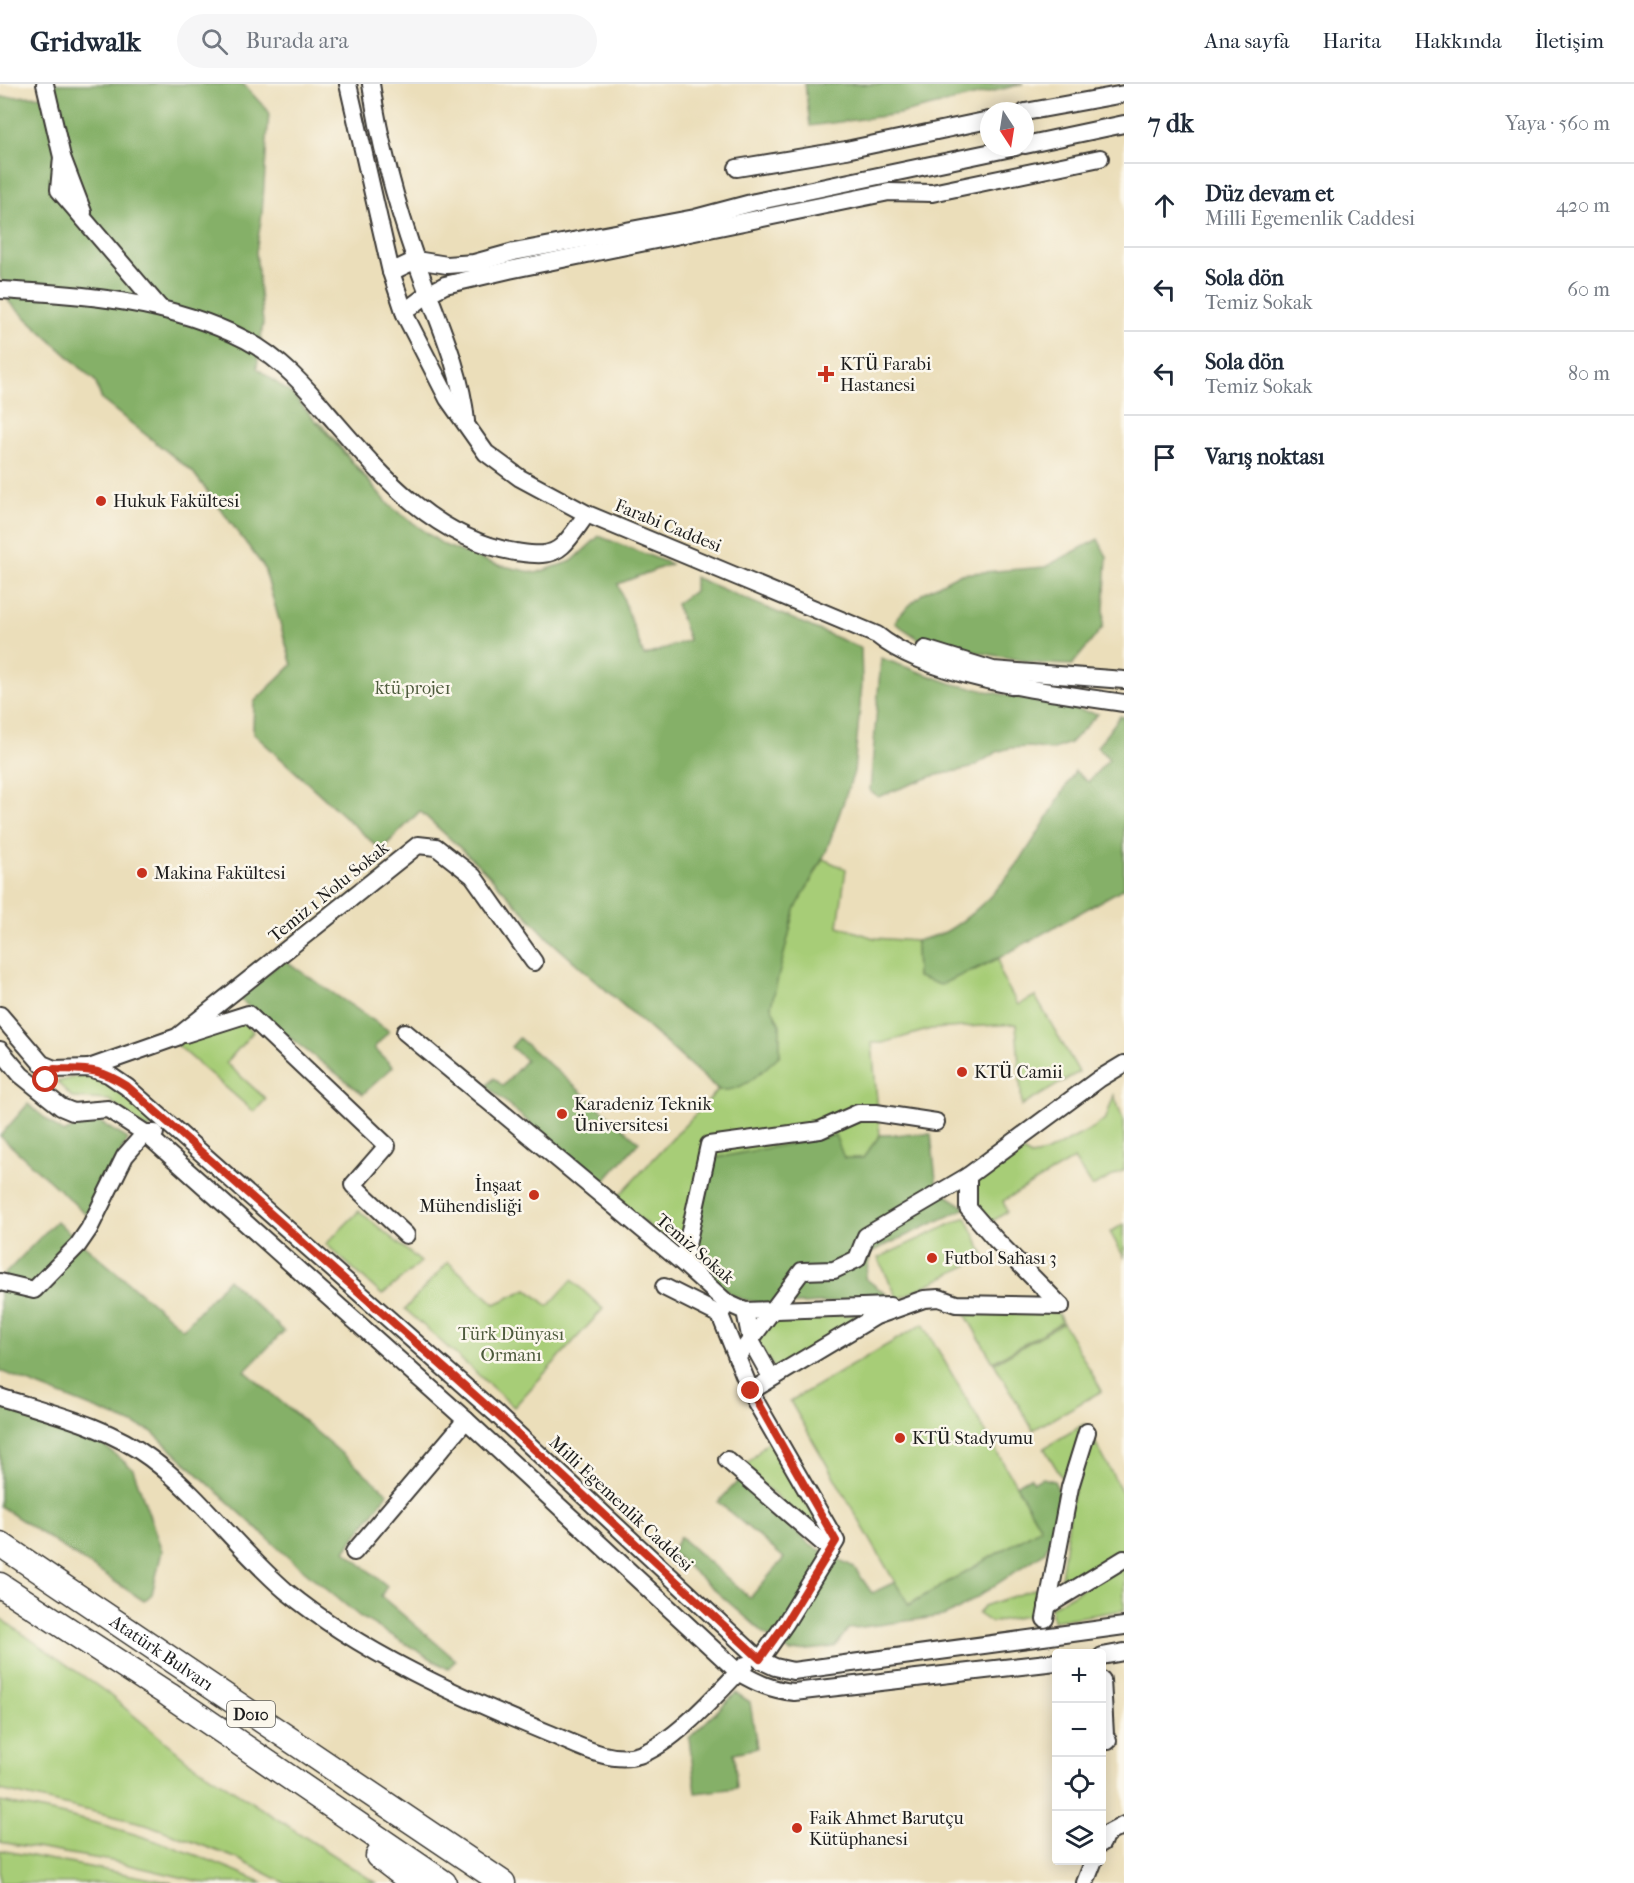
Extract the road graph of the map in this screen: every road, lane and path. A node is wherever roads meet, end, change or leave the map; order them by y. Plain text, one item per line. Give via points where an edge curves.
1 (45, 84) edge
2 (348, 84) edge
3 (371, 84) edge
4 (1124, 94) edge
5 (1034, 110) edge
6 (980, 122) edge
7 (1124, 124) edge
8 (1034, 143) edge
9 (980, 155) edge
10 (1100, 158) dead end
11 (737, 168) dead end
12 (416, 260) junction
13 (391, 272) junction
14 (0, 290) edge
15 (428, 294) junction
16 (159, 307) junction
17 (404, 312) junction
18 (466, 422) junction
19 (587, 514) junction
20 (877, 635) junction
21 (1088, 676) junction
22 (1120, 679) edge
23 (1083, 698) junction
24 (1119, 702) edge
25 (534, 962) dead end
26 (0, 1015) edge
27 (405, 1032) dead end
28 (177, 1037) junction
29 (0, 1050) edge
30 (120, 1057) junction
31 (1124, 1064) edge
32 (89, 1068) junction
33 (54, 1069) junction
34 (127, 1086) junction
35 (40, 1092) junction
36 (936, 1122) dead end
37 (178, 1132) junction
38 (145, 1133) junction
39 (968, 1176) junction
40 (406, 1235) dead end
41 (683, 1263) junction
42 (0, 1282) edge
43 (664, 1287) dead end
44 (900, 1305) junction
45 (724, 1309) junction
46 (745, 1311) junction
47 (771, 1311) junction
48 (751, 1341) junction
49 (737, 1358) junction
50 (771, 1377) junction
51 (751, 1391) junction
52 (0, 1397) edge
53 (466, 1420) junction
54 (1087, 1432) dead end
55 (728, 1460) dead end
56 (0, 1544) edge
57 (831, 1550) junction
58 (354, 1552) dead end
59 (1124, 1559) edge
60 (0, 1585) edge
61 (1124, 1626) edge
62 (1090, 1631) junction
63 (1092, 1649) edge
64 (1124, 1652) edge
65 (1106, 1655) edge
66 (757, 1657) junction
67 (1052, 1662) edge
68 (738, 1672) junction
69 (169, 1695) junction
70 (1124, 1825) edge
71 (1106, 1834) edge
72 (1092, 1865) edge
73 (413, 1883) edge
74 (444, 1883) edge
75 (503, 1883) edge
76 (1085, 1883) edge

1 - 16 street via 62,157 59,190
2 - 13 street, Farabi Caddesi
3 - 12 street, Farabi Caddesi via 377,124
4 - 5 street
6 - 11 street
7 - 8 street
9 - 12 street via 474,263 447,265
10 - 15 street via 932,193 889,192 622,246 445,285
12 - 13 street
12 - 15 street, Farabi Caddesi
13 - 17 street, Farabi Caddesi
14 - 16 street
15 - 17 street
15 - 18 street, Farabi Caddesi via 463,392
16 - 19 street via 206,321 249,342 276,361 302,383 379,473 413,505 469,540 496,549 544,555 562,547
17 - 18 street, Farabi Caddesi via 437,379
18 - 19 street, Farabi Caddesi via 486,453 520,478
19 - 20 street, Farabi Caddesi
20 - 21 street, Farabi Caddesi via 891,634 943,656 993,670
20 - 23 street, Farabi Caddesi via 888,644 943,668 1045,693
21 - 22 street, Farabi Caddesi
21 - 23 street
22 - 24 street
23 - 24 street, Farabi Caddesi
25 - 28 street, Temiz 1 Nolu Sokak via 473,876 436,847 418,845
26 - 33 street via 42,1064
27 - 41 street, Temiz Sokak
28 - 30 street, Temiz 1 Nolu Sokak
28 - 40 street via 248,1014 387,1146 352,1185
29 - 35 street
30 - 32 street, Temiz 1 Nolu Sokak
30 - 34 street
31 - 39 street via 1099,1078
32 - 33 street, Milli Egemenlik Caddesi
32 - 34 street, Milli Egemenlik Caddesi
33 - 35 street
34 - 37 street, Milli Egemenlik Caddesi
35 - 38 street via 73,1112 108,1109
36 - 41 street via 858,1113 820,1130 709,1145
37 - 38 street
37 - 66 street, Milli Egemenlik Caddesi via 495,1413
38 - 42 street via 125,1156 78,1245 34,1290
38 - 53 street
39 - 44 street via 968,1208 1061,1306 956,1304 939,1298
39 - 47 street via 866,1236 857,1259 834,1270 802,1271
41 - 45 street, Temiz Sokak
43 - 45 street
44 - 47 street
44 - 50 street
45 - 46 street
45 - 49 street, Temiz Sokak
46 - 47 street
46 - 48 street
47 - 48 street
48 - 49 street
48 - 50 street
49 - 51 street, Temiz Sokak
50 - 51 street
51 - 57 street, Temiz Sokak via 836,1541
52 - 68 street via 119,1439 150,1457 286,1590 320,1615 431,1681 591,1750 620,1757 637,1756 664,1743
53 - 58 street
53 - 68 street
54 - 59 street via 1070,1487 1046,1612
55 - 57 street
56 - 75 highway, Atatürk Bulvarı / D010
57 - 66 street
60 - 69 highway, Atatürk Bulvarı / D010
61 - 62 street, Milli Egemenlik Caddesi
62 - 63 street
62 - 66 street, Milli Egemenlik Caddesi via 793,1671
64 - 65 street
66 - 68 street
67 - 68 street via 794,1692 773,1690
69 - 73 highway
69 - 74 highway, Atatürk Bulvarı / D010
70 - 71 street
72 - 76 street

